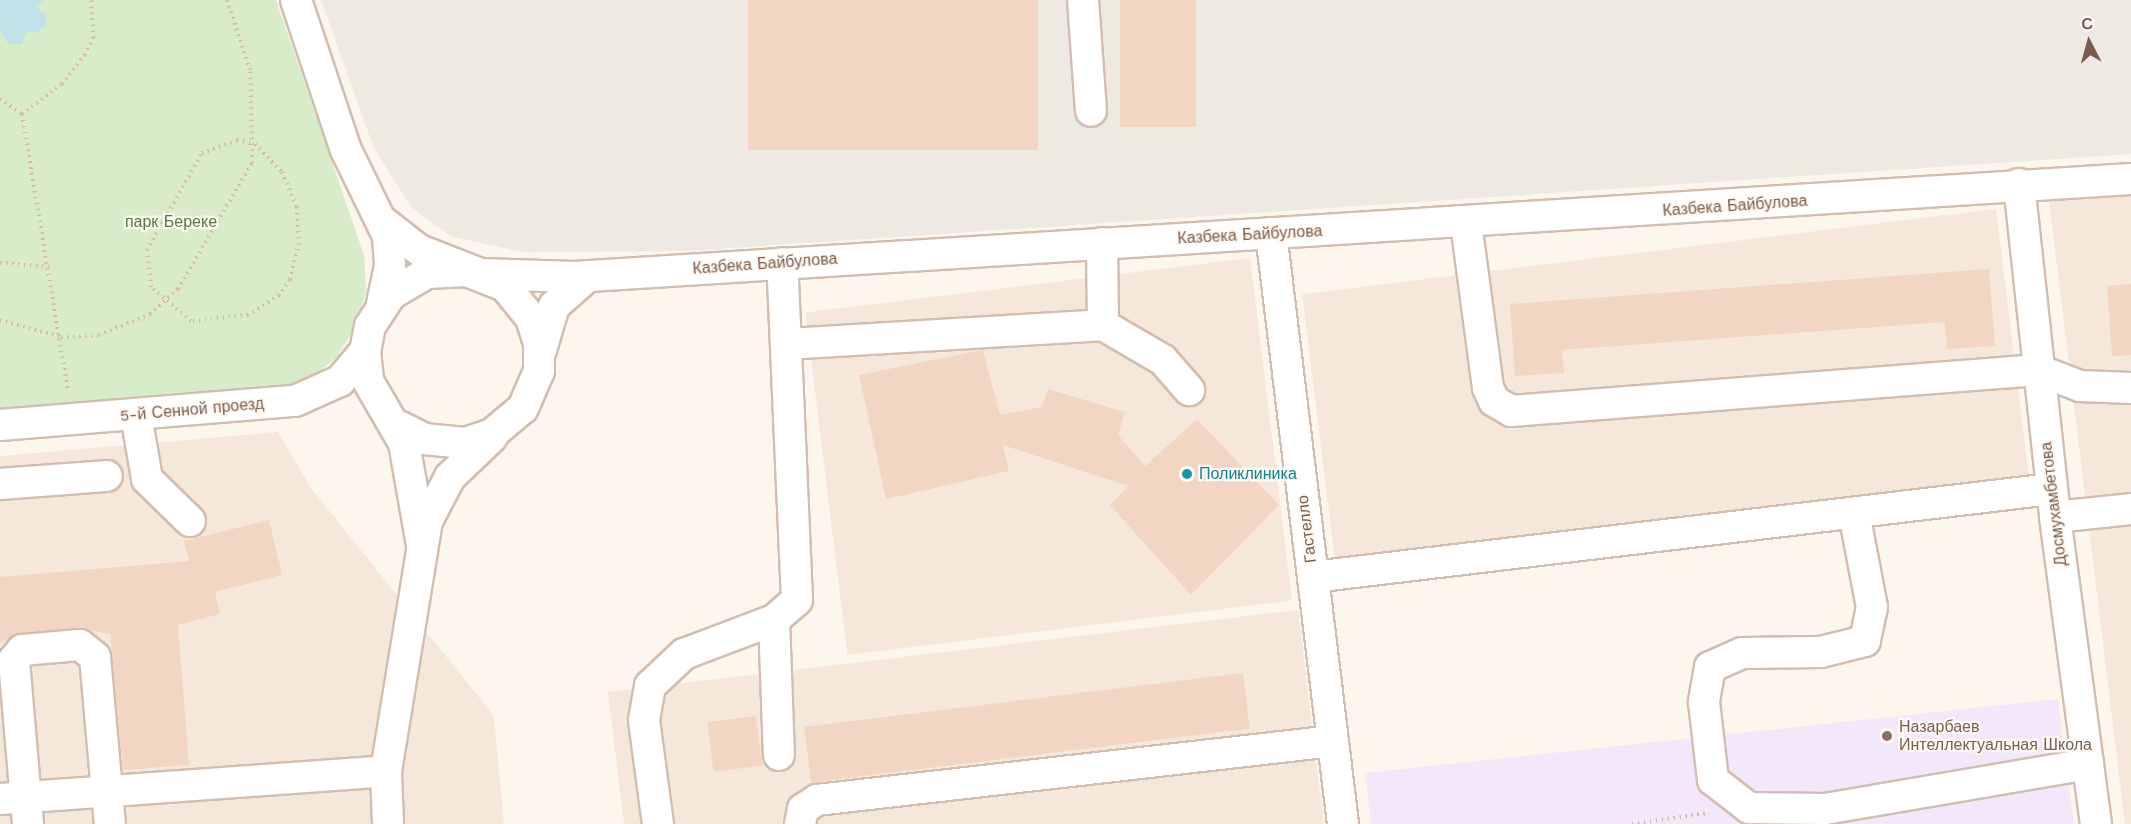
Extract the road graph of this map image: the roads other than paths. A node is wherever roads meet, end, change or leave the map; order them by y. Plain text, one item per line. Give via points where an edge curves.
1 (296, 0) edge
2 (1083, 0) edge
3 (1091, 111) dead end
4 (2131, 179) edge
5 (2019, 184) junction
6 (382, 221) junction
7 (1466, 223) junction
8 (1271, 233) junction
9 (1102, 243) junction
10 (782, 263) junction
11 (481, 274) junction
12 (588, 276) junction
13 (382, 304) junction
14 (1103, 325) junction
15 (787, 344) junction
16 (364, 351) junction
17 (540, 357) junction
18 (2038, 370) junction
19 (2131, 388) edge
20 (1188, 390) dead end
21 (295, 401) junction
22 (136, 415) junction
23 (390, 417) junction
24 (0, 425) edge
25 (504, 427) junction
26 (107, 476) dead end
27 (0, 484) edge
28 (2053, 503) junction
29 (2131, 509) edge
30 (1854, 513) junction
31 (190, 521) dead end
32 (422, 545) junction
33 (1313, 577) junction
34 (774, 620) junction
35 (1333, 741) junction
36 (779, 755) dead end
37 (2088, 764) junction
38 (386, 771) junction
39 (106, 790) junction
40 (18, 807) edge
41 (110, 824) edge
42 (388, 824) edge
43 (658, 824) edge
44 (800, 824) edge
45 (1343, 824) edge
46 (2096, 824) edge

1 - 6 street via 346,150
2 - 3 street
4 - 5 street, Казбека Байбулова
5 - 7 street, Казбека Байбулова
5 - 18 street, Досмухамбетова
6 - 11 street, Казбека Байбулова via 419,250
6 - 13 street via 390,256
7 - 8 street, Казбека Байбулова
7 - 18 street via 1488,388 1494,402 1511,411
8 - 9 street, Казбека Байбулова
8 - 33 street, Гастелло
9 - 10 street, Казбека Байбулова
9 - 14 street
10 - 12 street, Казбека Байбулова
10 - 15 street
11 - 12 street, Казбека Байбулова
11 - 13 street via 453,269 426,273 402,285
11 - 17 street via 505,286 524,306
12 - 17 street via 554,306
13 - 16 street
14 - 15 street
14 - 20 street via 1163,360
15 - 34 street via 797,600
16 - 21 street, 5-й Сенной проезд via 340,381
16 - 23 street via 368,381
17 - 25 street via 530,397
18 - 19 street via 2080,386
18 - 28 street, Досмухамбетова
21 - 22 street, 5-й Сенной проезд
21 - 23 street via 346,400
22 - 24 street, 5-й Сенной проезд
22 - 31 street via 147,479
23 - 25 street via 424,440 451,444 479,440
23 - 32 street
25 - 32 street via 450,477 432,509
26 - 27 street
28 - 29 street
28 - 30 street
28 - 37 street, Досмухамбетова
30 - 33 street
30 - 37 street via 1872,607 1865,640 1821,652 1742,653 1710,668 1704,702 1713,780 1749,808 1825,809
32 - 38 street
33 - 35 street, Гастелло
34 - 36 street
34 - 43 street via 684,654 650,686 644,720
35 - 44 street via 817,800 803,809
35 - 45 street, Гастелло
37 - 46 street, Досмухамбетова
38 - 39 street
38 - 42 street
39 - 40 street
39 - 40 street via 94,657 80,645 16,654
39 - 41 street

